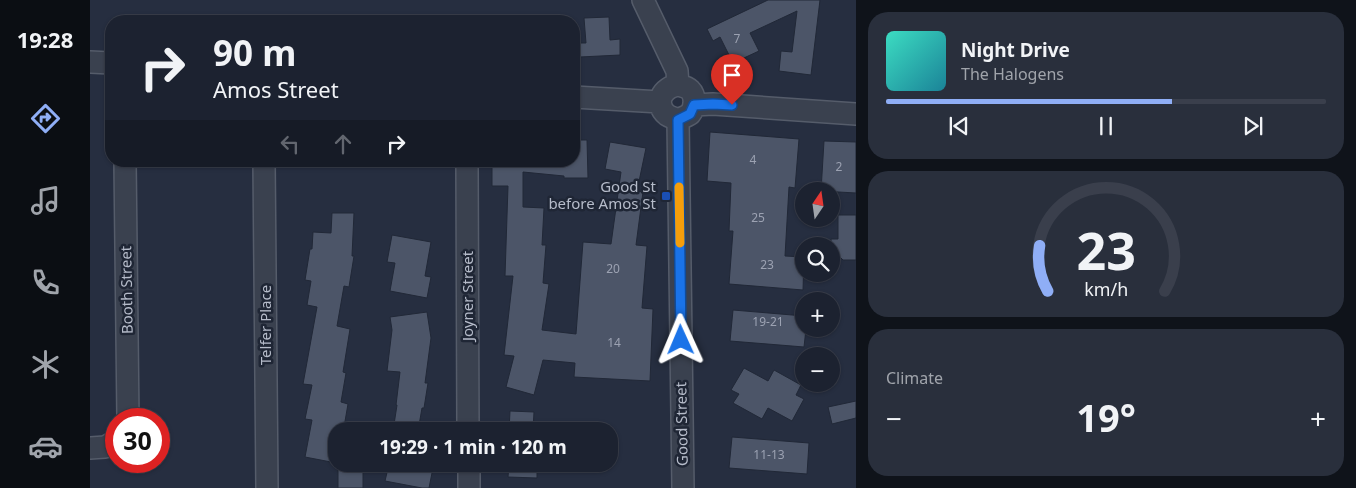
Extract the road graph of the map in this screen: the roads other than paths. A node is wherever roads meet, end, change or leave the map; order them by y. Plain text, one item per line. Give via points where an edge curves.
1 (643, 0) edge
2 (90, 62) edge
3 (105, 63) edge
4 (678, 85) junction
5 (580, 98) edge
6 (660, 102) junction
7 (694, 105) junction
8 (856, 114) edge
9 (678, 120) junction
10 (125, 167) edge
11 (264, 167) edge
12 (467, 167) edge
13 (128, 408) edge
14 (468, 422) edge
15 (105, 447) edge
16 (90, 448) edge
17 (469, 472) edge
18 (267, 488) edge
19 (469, 488) edge
20 (683, 488) edge

1 - 4 street via 677,71
2 - 3 street
4 - 6 street via 665,89
4 - 7 street via 690,90
5 - 6 street
6 - 9 street via 666,114
7 - 8 street
7 - 9 street via 690,114
9 - 20 street, Good Street
10 - 13 street, Booth Street
11 - 18 street, Telfer Place
12 - 14 street, Joyner Street
15 - 16 street
17 - 19 street

